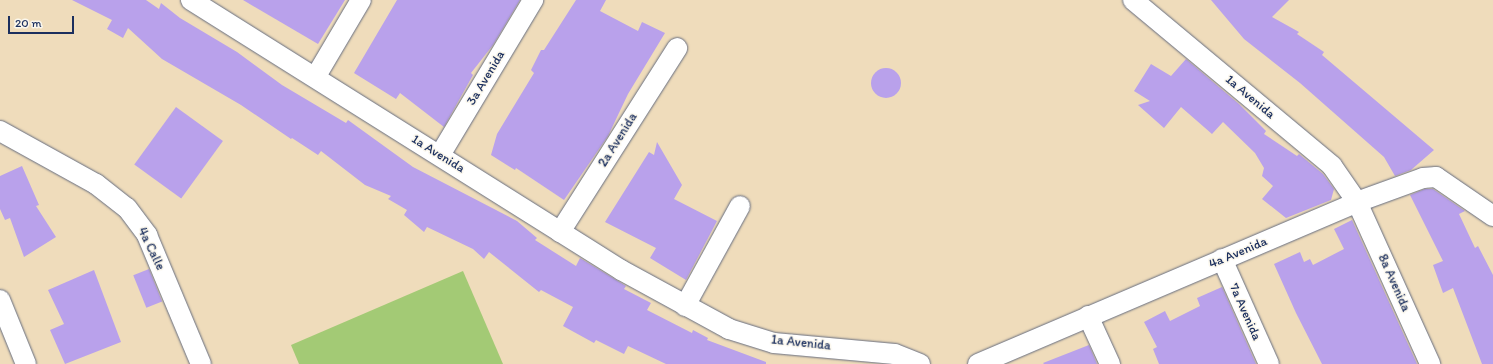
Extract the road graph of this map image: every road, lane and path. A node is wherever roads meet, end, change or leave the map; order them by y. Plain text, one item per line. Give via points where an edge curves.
1 (193, 0) edge
2 (361, 0) edge
3 (533, 0) edge
4 (1133, 0) edge
5 (677, 48) dead end
6 (316, 76) junction
7 (0, 131) edge
8 (440, 155) junction
9 (1357, 202) junction
10 (740, 206) dead end
11 (1493, 216) edge
12 (560, 232) junction
13 (1222, 259) junction
14 (0, 300) edge
15 (686, 306) junction
16 (1088, 316) junction
17 (26, 364) edge
18 (201, 364) edge
19 (920, 364) edge
20 (978, 364) edge
21 (1110, 364) edge
22 (1269, 364) edge
23 (1430, 364) edge

1 - 6 street, 1a Avenida
2 - 6 street
3 - 8 street, 3a Avenida
4 - 9 street, 1a Avenida via 1332,166
5 - 12 street, 2a Avenida
6 - 8 street, 1a Avenida
7 - 18 street, 4a Calle via 96,184 127,208 147,235
8 - 12 street, 1a Avenida
9 - 11 street, 4a Avenida via 1423,178 1436,177
9 - 13 street, 4a Avenida
9 - 23 street, 8a Avenida
10 - 15 street
12 - 15 street, 1a Avenida
13 - 16 street, 4a Avenida
13 - 22 street, 7a Avenida
14 - 17 street
15 - 19 street, 1a Avenida via 729,329 774,343 895,354
16 - 20 street, 4a Avenida
16 - 21 street

